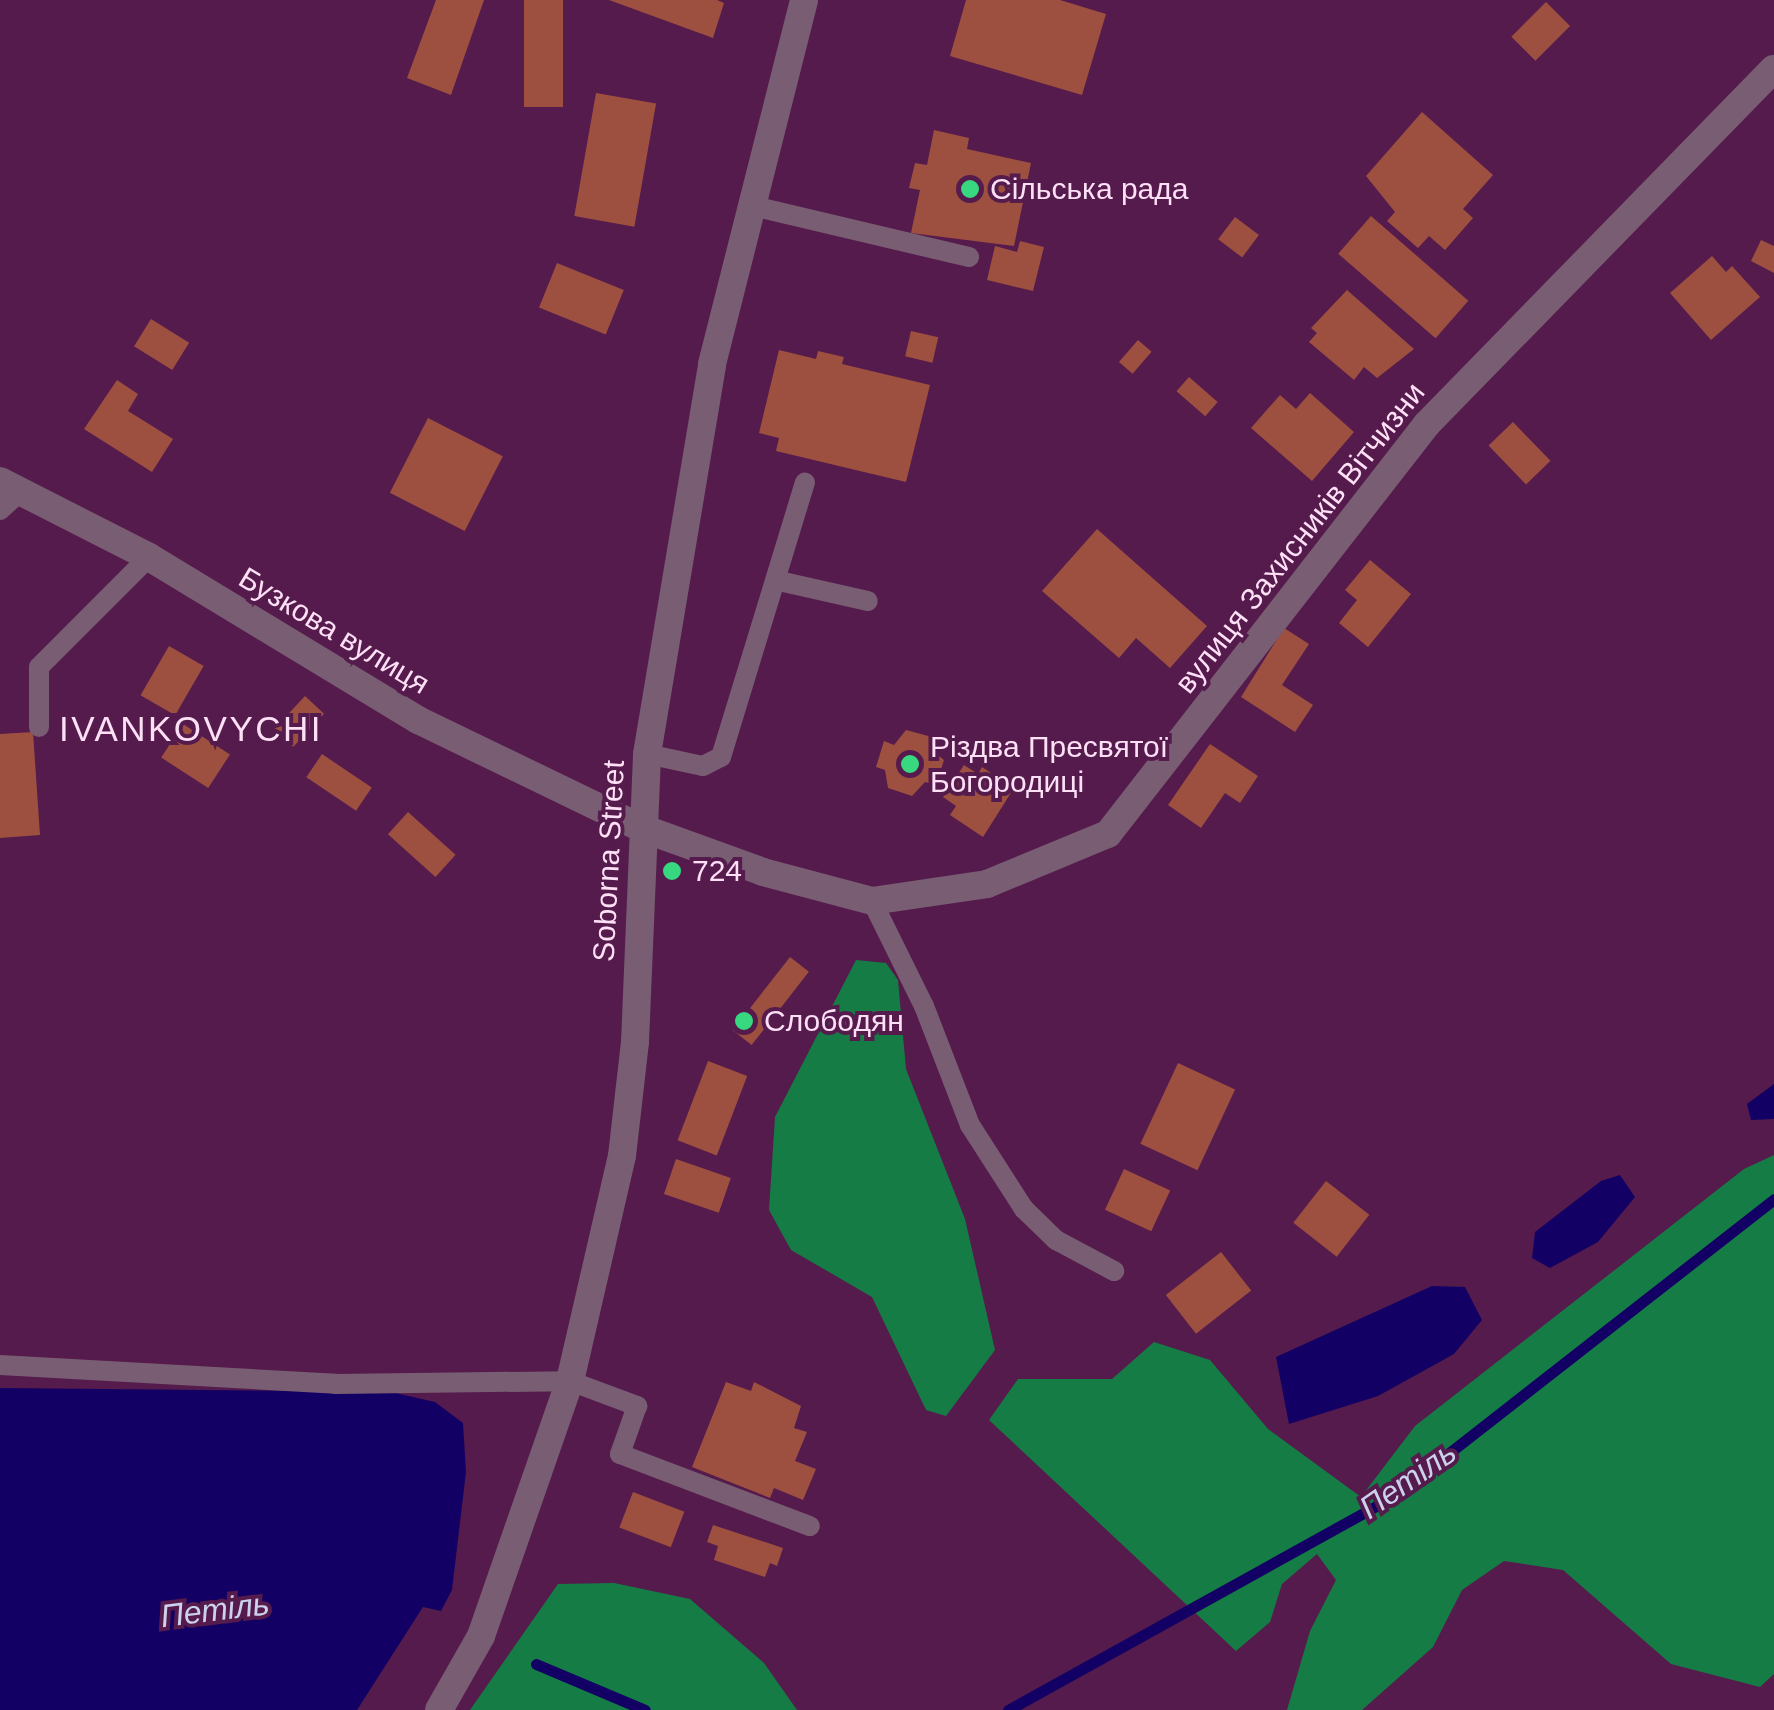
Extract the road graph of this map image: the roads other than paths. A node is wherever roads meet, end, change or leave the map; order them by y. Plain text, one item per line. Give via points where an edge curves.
1 (804, 0) edge
2 (1774, 70) edge
3 (753, 206) junction
4 (970, 257) dead end
5 (804, 483) dead end
6 (7, 494) edge
7 (149, 557) junction
8 (779, 581) junction
9 (868, 601) dead end
10 (39, 727) dead end
11 (646, 754) junction
12 (639, 827) junction
13 (872, 902) junction
14 (1114, 1270) dead end
15 (0, 1364) edge
16 (570, 1381) junction
17 (810, 1526) dead end
18 (440, 1710) edge

1 - 3 street, Soborna Street
2 - 13 street, вулиця Захисників Вітчизни via 1426,424 1108,834 988,884
3 - 4 lane
3 - 11 street, Soborna Street via 712,364
5 - 8 lane
6 - 7 street, Бузкова вулиця
7 - 10 lane via 39,667
7 - 12 street, Бузкова вулиця via 418,720
8 - 9 lane
8 - 11 lane via 722,757 703,766
11 - 12 street, Soborna Street
12 - 13 street, вулиця Захисників Вітчизни
12 - 16 street, Soborna Street via 634,1042 622,1156
13 - 14 lane via 924,1006 970,1125 1024,1209 1056,1240
15 - 16 lane via 335,1384
16 - 17 lane via 638,1406 620,1454
16 - 18 street, Soborna Street via 481,1636

